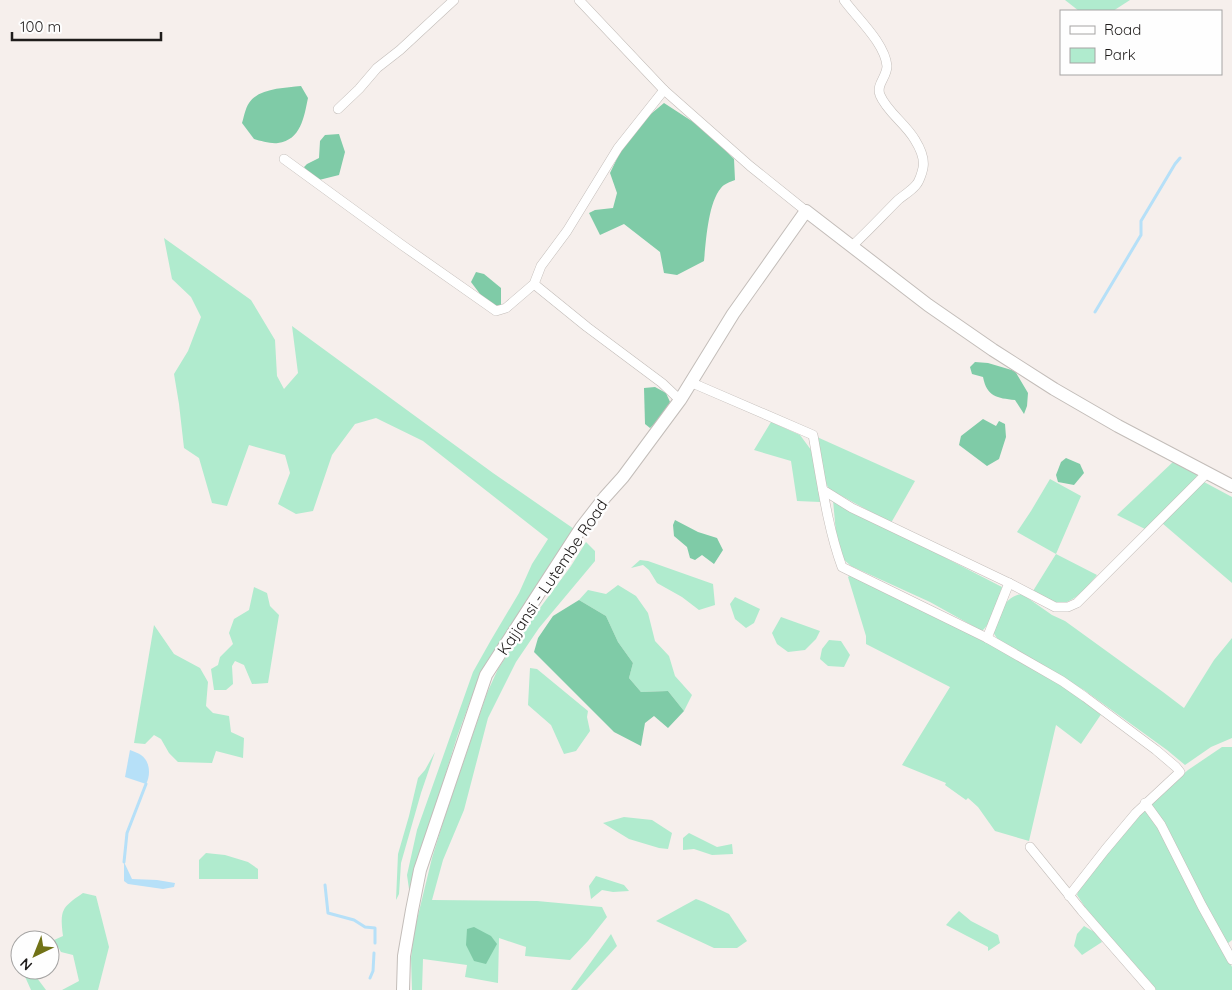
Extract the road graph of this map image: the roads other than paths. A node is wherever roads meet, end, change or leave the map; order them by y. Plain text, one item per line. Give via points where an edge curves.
1 (454, 0) edge
2 (579, 0) edge
3 (844, 0) edge
4 (664, 90) junction
5 (338, 110) dead end
6 (284, 159) dead end
7 (806, 212) junction
8 (852, 246) junction
9 (534, 284) junction
10 (690, 382) junction
11 (680, 400) junction
12 (1207, 473) junction
13 (1232, 486) edge
14 (823, 490) junction
15 (1009, 583) junction
16 (987, 638) junction
17 (1146, 803) junction
18 (1030, 847) dead end
19 (1069, 896) junction
20 (1232, 960) edge
21 (403, 990) edge
22 (1151, 990) edge

1 - 5 street via 377,68
2 - 4 street
3 - 8 street via 877,42 885,58 887,68 878,87 879,94 914,138 923,157 924,168 917,184
4 - 7 street
4 - 9 street via 618,148 567,231 541,266
6 - 9 street via 492,309 506,308
7 - 8 street
7 - 10 street, Kajjansi - Lutembe Road via 733,314
8 - 12 street via 993,350 1118,426
9 - 11 street
10 - 11 street, Kajjansi - Lutembe Road
10 - 14 street via 812,435
11 - 21 street, Kajjansi - Lutembe Road via 582,528 486,675 420,870 404,956
12 - 13 street
12 - 15 street via 1077,603 1055,607
14 - 15 street via 852,508
14 - 16 street via 842,567
15 - 16 street
16 - 17 street via 1062,681 1176,767 1180,772
17 - 19 street
17 - 20 street via 1161,824
18 - 19 street
19 - 22 street

